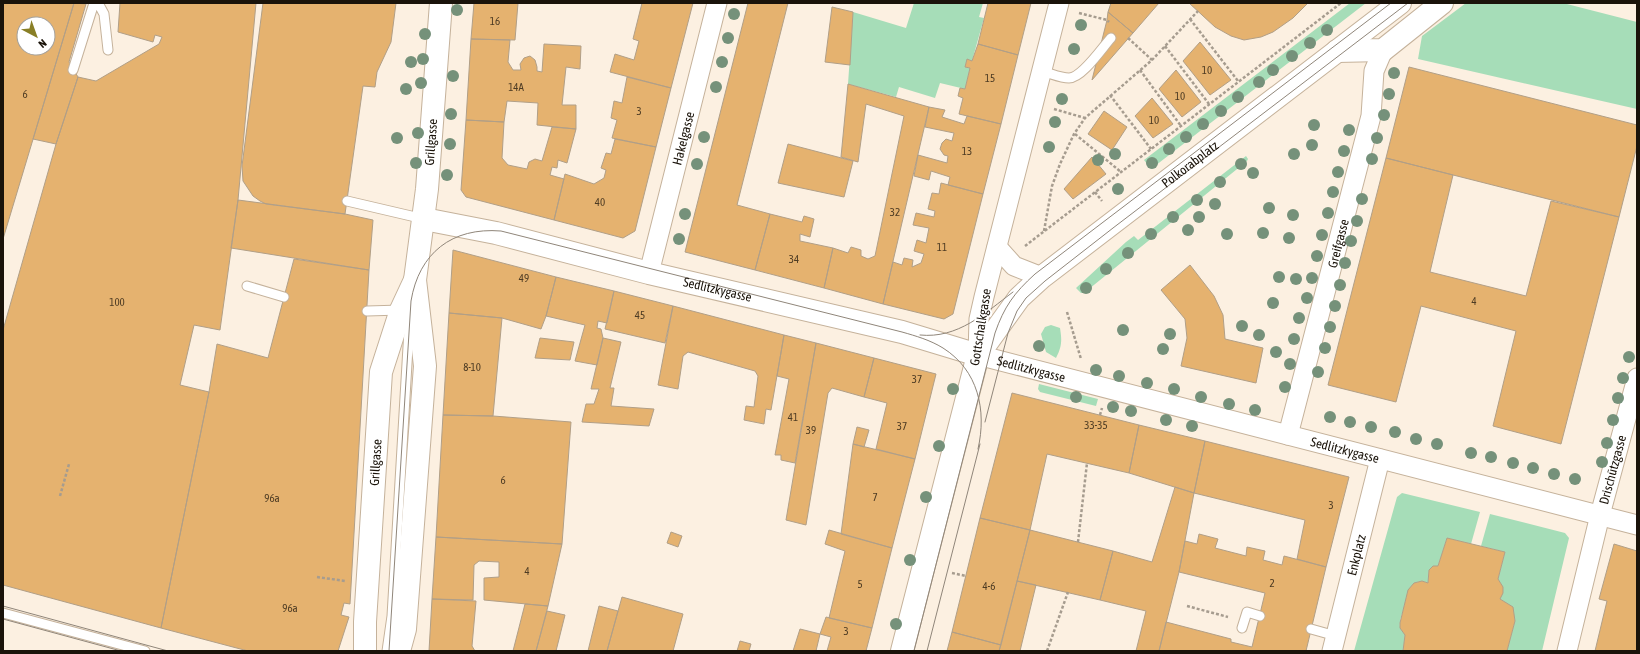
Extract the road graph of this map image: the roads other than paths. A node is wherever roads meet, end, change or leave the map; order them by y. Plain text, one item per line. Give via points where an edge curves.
1 (94, 3) edge
2 (98, 3) edge
3 (441, 3) edge
4 (717, 3) edge
5 (1400, 3) edge
6 (1442, 3) edge
7 (1058, 5) edge
8 (1111, 38) dead end
9 (108, 50) dead end
10 (1382, 50) junction
11 (1337, 51) junction
12 (73, 70) dead end
13 (1041, 71) junction
14 (347, 200) dead end
15 (424, 219) junction
16 (996, 246) junction
17 (649, 273) junction
18 (1042, 277) junction
19 (247, 286) dead end
20 (284, 297) dead end
21 (367, 310) dead end
22 (410, 310) junction
23 (978, 355) junction
24 (1637, 378) edge
25 (1288, 435) junction
26 (1380, 459) junction
27 (1600, 515) junction
28 (1637, 525) edge
29 (3, 613) edge
30 (1260, 616) dead end
31 (1243, 624) road end
32 (1311, 629) dead end
33 (1334, 644) edge
34 (145, 651) edge
35 (365, 651) edge
36 (387, 651) edge
37 (399, 651) edge
38 (902, 651) edge
39 (1567, 651) edge

1 - 12 lane
2 - 9 lane via 104,14
3 - 15 main road, Grillgasse
4 - 17 street, Hakelgasse
5 - 11 main road, Polkorabplatz
6 - 10 main road
7 - 13 street, Gottschalkgasse
8 - 13 lane via 1081,73 1074,77 1068,78
10 - 11 main road
10 - 25 street, Greifgasse via 1374,71 1371,116
11 - 18 main road, Polkorabplatz
13 - 16 street, Gottschalkgasse
14 - 15 lane
15 - 17 main road, Sedlitzkygasse via 496,233
15 - 22 main road, Grillgasse
16 - 18 street via 1014,266
16 - 23 street, Gottschalkgasse via 979,319
17 - 23 main road, Sedlitzkygasse via 902,332
18 - 23 main road, Polkorabplatz via 1028,288 1012,307
19 - 20 lane
21 - 22 lane
22 - 35 main road, Grillgasse via 381,372 365,614
22 - 36 lane, Grillgasse via 393,599
22 - 37 main road via 425,366 405,628
23 - 25 street, Sedlitzkygasse
23 - 38 main road, Gottschalkgasse
24 - 27 street, Drischützgasse
25 - 26 street, Sedlitzkygasse
26 - 27 street, Sedlitzkygasse
26 - 33 street, Enkplatz
27 - 28 street, Sedlitzkygasse
27 - 39 street
29 - 34 lane
30 - 31 lane via 1247,612
32 - 33 lane

